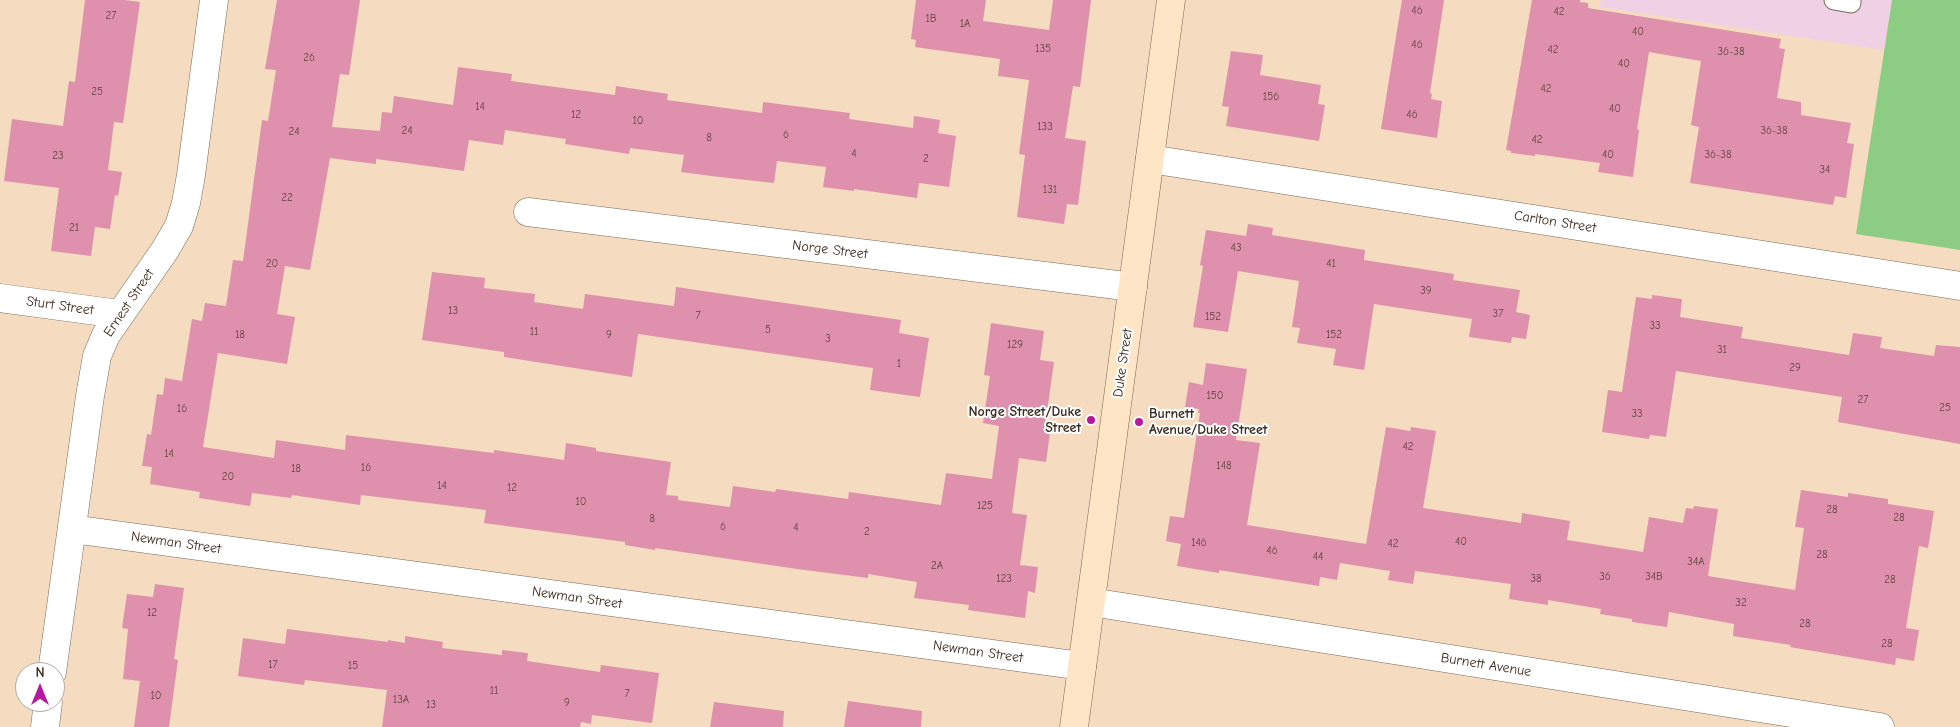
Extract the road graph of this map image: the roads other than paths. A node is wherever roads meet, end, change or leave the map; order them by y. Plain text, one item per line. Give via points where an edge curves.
1 (214, 0) edge
2 (1171, 0) edge
3 (1834, 0) edge
4 (1851, 0) edge
5 (1150, 159) junction
6 (528, 212) dead end
7 (1960, 286) edge
8 (1133, 287) junction
9 (0, 298) edge
10 (119, 314) junction
11 (72, 529) junction
12 (1091, 602) junction
13 (53, 662) edge
14 (1082, 666) junction
15 (47, 712) edge
16 (45, 727) edge
17 (1074, 727) edge
18 (1880, 727) edge

1 - 10 street, Ernest Street via 186,202 179,226
2 - 5 street, Duke Street
3 - 4 lane via 1850,3
5 - 7 street, Carlton Street
5 - 8 street, Duke Street
6 - 8 street, Norge Street
8 - 12 street, Duke Street
9 - 10 street, Sturt Street
10 - 11 street, Ernest Street via 97,356
11 - 13 street, Ernest Street
11 - 14 street, Newman Street
12 - 14 street, Duke Street
12 - 18 street, Burnett Avenue
14 - 17 street, Duke Street
15 - 16 street

